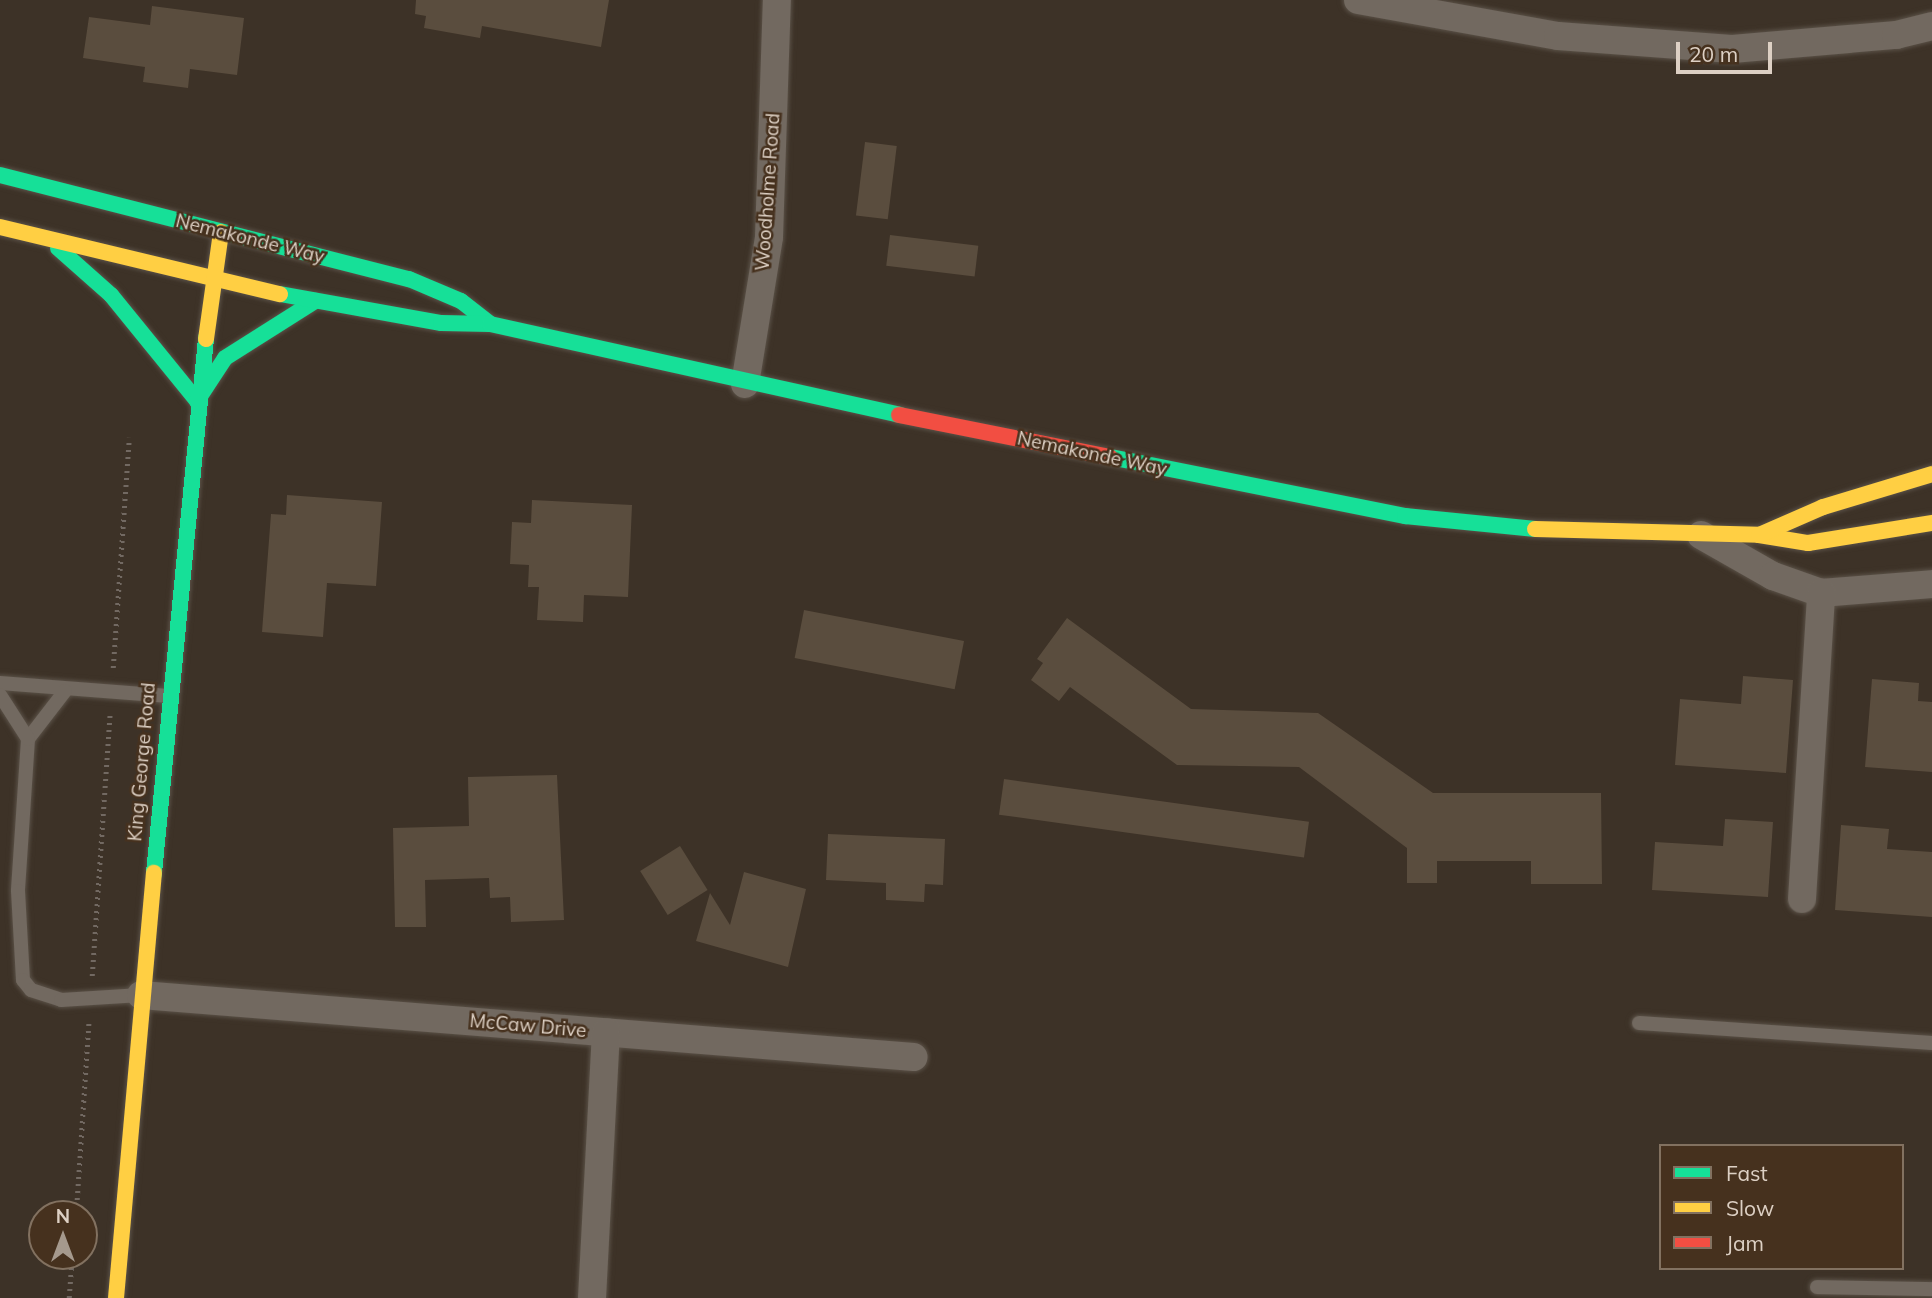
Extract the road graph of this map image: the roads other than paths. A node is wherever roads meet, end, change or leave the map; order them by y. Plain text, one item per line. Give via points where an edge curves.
1 (778, 0) edge
2 (1358, 0) edge
3 (1932, 26) edge
4 (0, 175) edge
5 (0, 227) edge
6 (221, 232) junction
7 (52, 243) junction
8 (216, 282) junction
9 (315, 301) junction
10 (491, 324) junction
11 (745, 384) junction
12 (197, 401) junction
13 (1932, 474) edge
14 (1932, 523) edge
15 (1701, 534) junction
16 (1759, 535) junction
17 (1932, 584) edge
18 (1821, 593) junction
19 (0, 683) edge
20 (65, 691) junction
21 (0, 695) edge
22 (169, 696) junction
23 (28, 739) junction
24 (1802, 899) dead end
25 (141, 995) junction
26 (1639, 1023) dead end
27 (606, 1032) junction
28 (1932, 1043) edge
29 (914, 1057) dead end
30 (1817, 1287) dead end
31 (1932, 1289) edge
32 (117, 1298) edge
33 (592, 1298) edge

1 - 11 street, Woodholme Road via 769,236
2 - 3 street via 1558,36 1732,49 1896,35
4 - 6 main road, Nemakonde Way
5 - 7 main road, Nemakonde Way
6 - 8 main road, King George Road
6 - 10 main road, Nemakonde Way via 410,279 461,301
7 - 8 main road, Nemakonde Way
7 - 12 main road via 111,295
8 - 9 main road, Nemakonde Way
8 - 12 main road, King George Road
9 - 10 main road, Nemakonde Way via 441,323
9 - 12 main road via 247,339 225,358
10 - 11 main road, Nemakonde Way
11 - 15 main road, Nemakonde Way via 1405,516 1498,528
12 - 22 main road, King George Road
13 - 16 main road, Nemakonde Way via 1823,507
14 - 16 main road, Nemakonde Way via 1820,542
15 - 16 main road, Nemakonde Way
15 - 18 street, Nemakonde Way via 1773,576
17 - 18 street, Nemakonde Way
18 - 24 street
19 - 20 lane
20 - 22 lane
20 - 23 lane
21 - 23 lane
22 - 25 main road, King George Road
23 - 25 lane via 20,969 31,990 44,996
25 - 27 street, McCaw Drive
25 - 32 main road, King George Road
26 - 28 lane
27 - 29 street, McCaw Drive
27 - 33 street
30 - 31 lane

